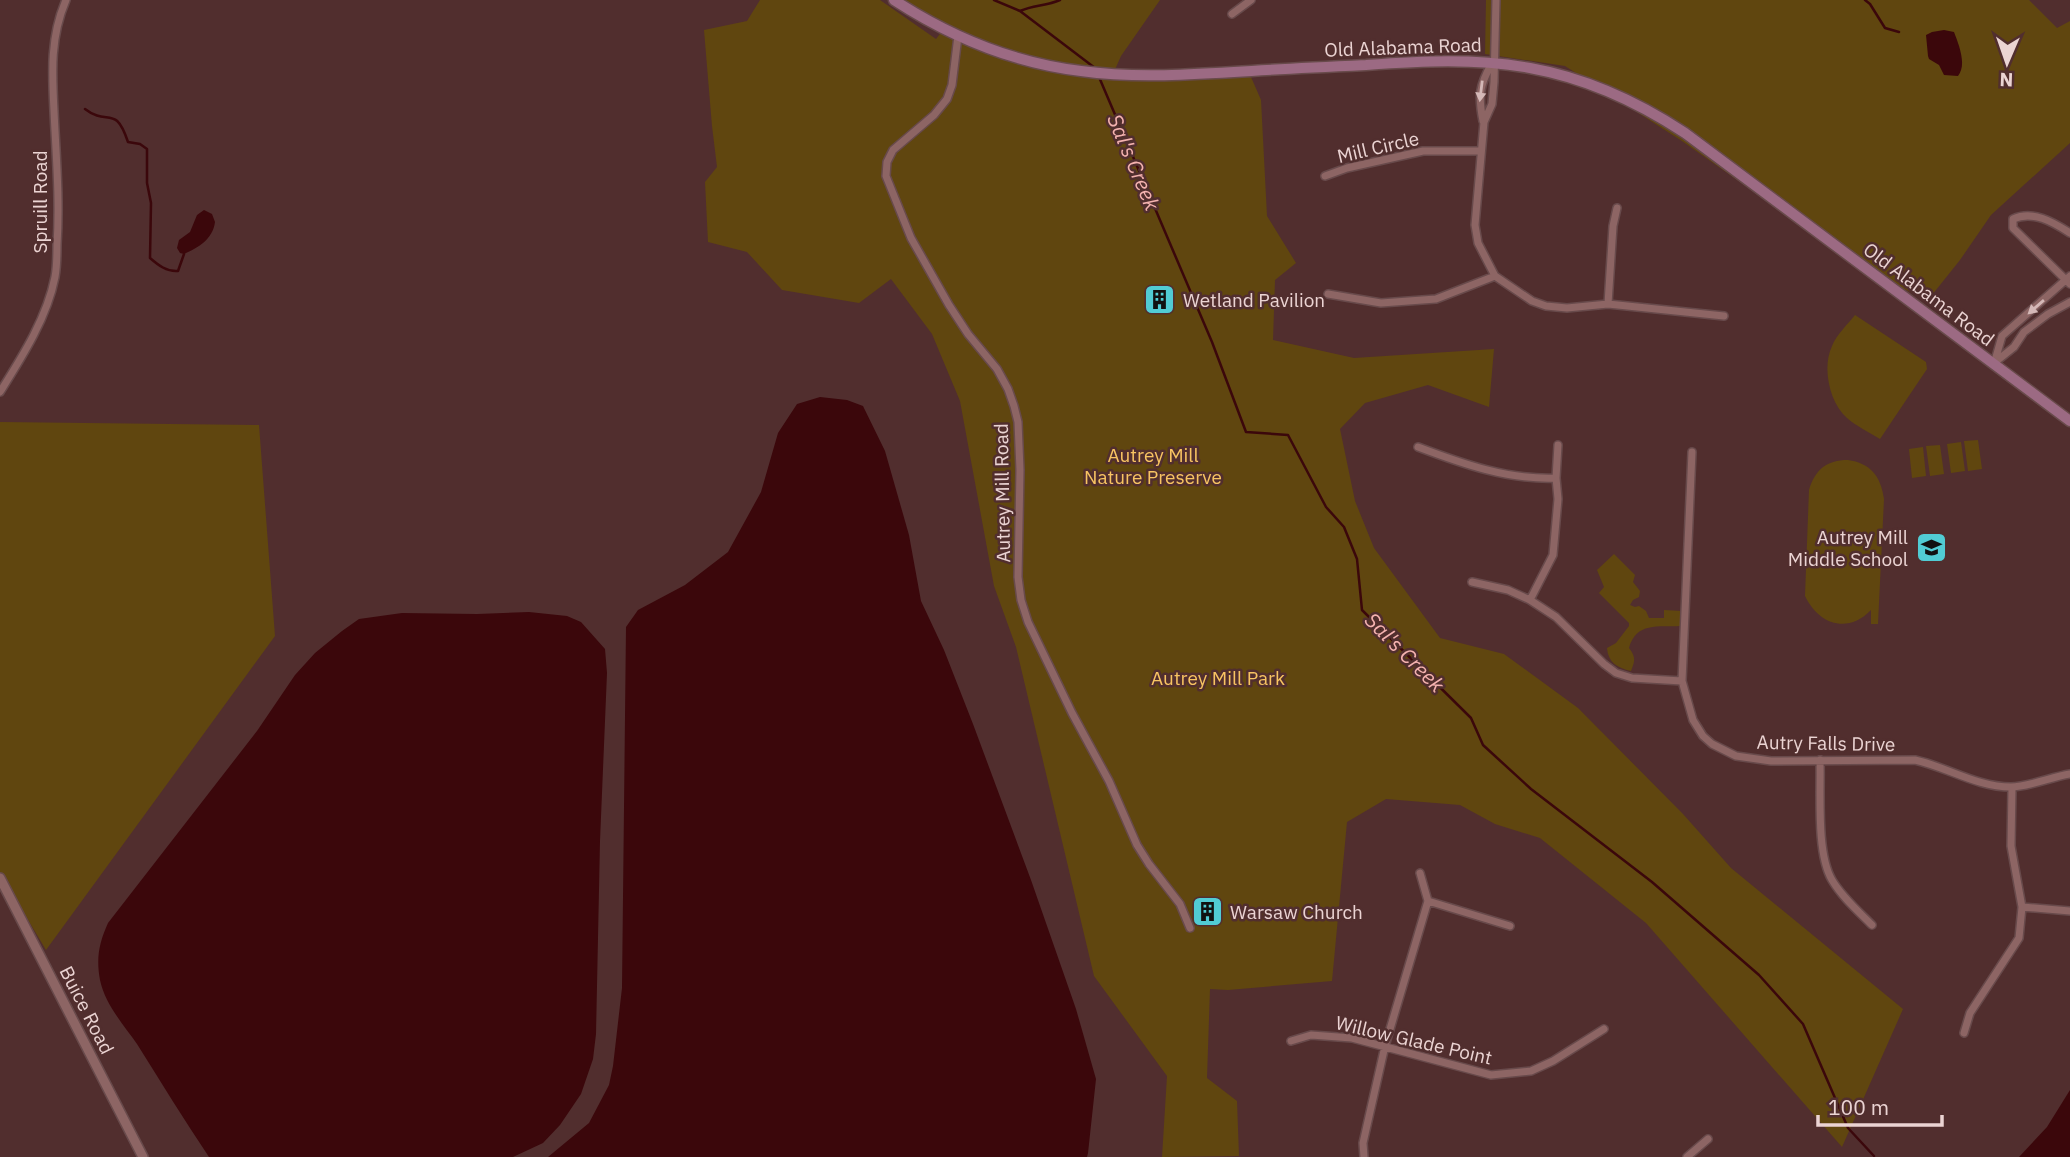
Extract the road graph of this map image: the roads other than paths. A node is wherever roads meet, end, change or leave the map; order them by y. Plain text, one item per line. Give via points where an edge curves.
1 (66, 0) edge
2 (894, 0) edge
3 (1251, 0) edge
4 (1496, 0) edge
5 (1232, 13) dead end
6 (958, 36) junction
7 (1493, 62) junction
8 (1483, 122) junction
9 (1480, 151) junction
10 (1325, 176) dead end
11 (1617, 208) dead end
12 (2070, 233) edge
13 (1494, 275) junction
14 (2069, 280) edge
15 (1328, 294) dead end
16 (2070, 303) edge
17 (1608, 304) junction
18 (1724, 316) dead end
19 (1994, 364) junction
20 (0, 392) edge
21 (2070, 421) edge
22 (1558, 446) dead end
23 (1418, 447) dead end
24 (1692, 452) dead end
25 (1556, 478) junction
26 (1472, 582) dead end
27 (1530, 600) junction
28 (1682, 681) junction
29 (1820, 760) junction
30 (2070, 775) edge
31 (2012, 787) junction
32 (1420, 873) dead end
33 (0, 878) edge
34 (1428, 901) junction
35 (2022, 906) junction
36 (2070, 911) edge
37 (1872, 925) dead end
38 (1510, 926) dead end
39 (1190, 928) dead end
40 (1604, 1029) dead end
41 (1965, 1033) dead end
42 (1290, 1041) dead end
43 (1385, 1046) junction
44 (1708, 1139) dead end
45 (143, 1157) edge
46 (1364, 1157) edge
47 (1687, 1157) edge

1 - 20 street, Spruill Road via 52,63 56,275 33,335
2 - 6 main road, Old Alabama Road
3 - 5 street
4 - 7 street
6 - 7 main road, Old Alabama Road via 1037,63 1121,75 1440,60
6 - 39 street, Autrey Mill Road via 947,99 893,150 886,176 911,238 968,334 997,369 1014,406 1020,470 1018,578 1028,622 1138,845 1180,904
7 - 8 street via 1492,104
7 -> 8 street via 1482,80
7 - 19 main road, Old Alabama Road via 1569,77 1607,90 1664,120
8 - 9 street
9 - 10 street, Mill Circle via 1423,151
9 - 13 street via 1475,225 1478,243
11 - 17 street
12 - 14 street via 2038,217 2013,219 2013,228
13 - 15 street via 1436,299 1381,303
13 - 17 street via 1546,306
14 -> 19 street via 2002,336
16 - 19 street via 2024,332
17 - 18 street
19 - 21 main road, Old Alabama Road
22 - 25 street
23 - 25 street via 1506,475
24 - 28 street, Autry Falls Drive
25 - 27 street via 1553,555
26 - 27 street
27 - 28 street via 1556,617 1616,673
28 - 29 street, Autry Falls Drive via 1693,720 1712,744 1736,756
29 - 31 street, Autry Falls Drive via 1915,760
29 - 37 street via 1825,866 1832,881
30 - 31 street, Autry Falls Drive
31 - 35 street via 2011,846
32 - 34 street
33 - 45 street, Buice Road
34 - 38 street
34 - 43 street
35 - 36 street
35 - 41 street via 2019,938 1970,1013
40 - 43 street, Willow Glade Point via 1531,1071 1491,1075
42 - 43 street, Willow Glade Point via 1311,1035
43 - 46 street via 1363,1143
44 - 47 street

